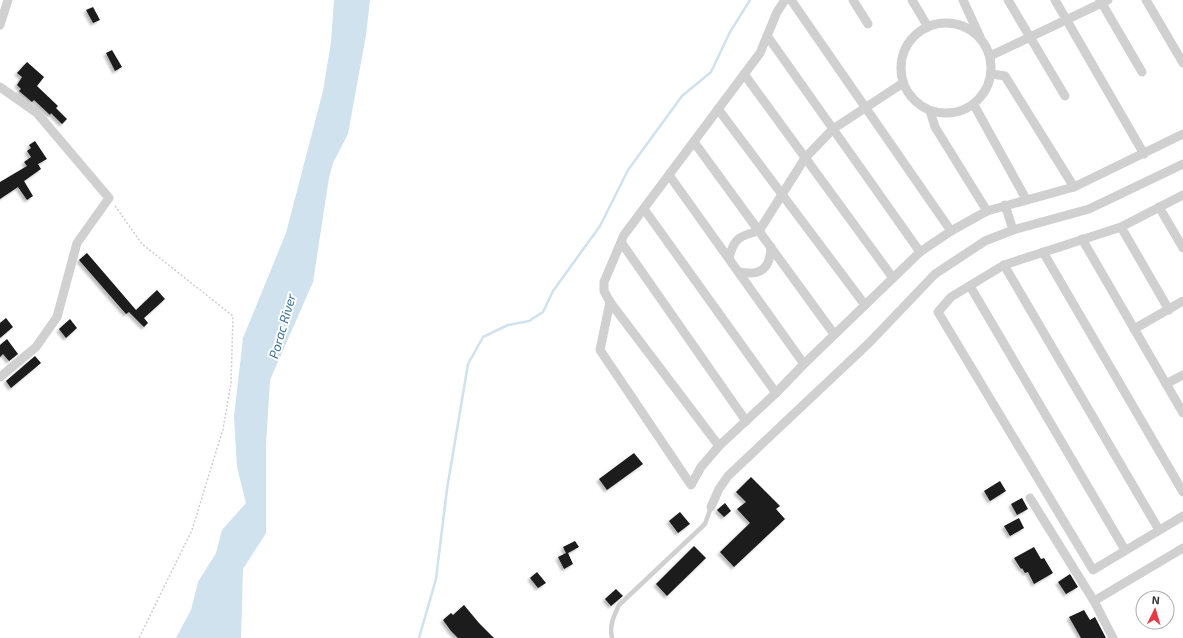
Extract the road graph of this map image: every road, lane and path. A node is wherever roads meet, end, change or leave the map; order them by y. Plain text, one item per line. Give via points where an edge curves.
1 (8, 0) edge
2 (785, 0) edge
3 (791, 0) edge
4 (853, 0) edge
5 (912, 0) edge
6 (963, 0) edge
7 (1008, 0) edge
8 (1055, 0) edge
9 (1146, 0) edge
10 (1104, 1) edge
11 (1067, 20) junction
12 (868, 24) dead end
13 (0, 25) edge
14 (928, 27) junction
15 (768, 37) junction
16 (1030, 37) junction
17 (980, 38) junction
18 (990, 56) junction
19 (1183, 63) edge
20 (1142, 72) dead end
21 (744, 74) junction
22 (992, 74) junction
23 (903, 83) junction
24 (0, 87) edge
25 (1065, 96) dead end
26 (974, 105) junction
27 (866, 108) junction
28 (718, 109) junction
29 (930, 111) junction
30 (833, 129) junction
31 (1183, 134) edge
32 (694, 142) junction
33 (1144, 154) junction
34 (805, 158) junction
35 (1183, 164) edge
36 (669, 175) junction
37 (1074, 187) junction
38 (782, 195) junction
39 (1183, 195) edge
40 (110, 198) junction
41 (1026, 199) junction
42 (1005, 206) junction
43 (1159, 207) junction
44 (644, 209) junction
45 (987, 211) junction
46 (1121, 227) junction
47 (1013, 230) junction
48 (759, 231) junction
49 (951, 231) junction
50 (1082, 239) junction
51 (621, 242) junction
52 (771, 247) junction
53 (1183, 248) edge
54 (920, 252) junction
55 (1043, 252) junction
56 (729, 258) junction
57 (1004, 265) junction
58 (739, 272) junction
59 (893, 278) junction
60 (970, 286) junction
61 (1183, 301) edge
62 (610, 302) junction
63 (865, 305) junction
64 (1169, 310) junction
65 (1134, 329) junction
66 (834, 334) junction
67 (804, 364) junction
68 (1183, 375) edge
69 (0, 377) edge
70 (1166, 384) junction
71 (776, 393) junction
72 (1183, 412) edge
73 (746, 421) junction
74 (719, 446) junction
75 (1183, 492) edge
76 (1030, 498) dead end
77 (711, 507) joint
78 (1183, 516) edge
79 (1159, 530) junction
80 (1183, 548) edge
81 (1125, 550) junction
82 (1094, 601) junction
83 (139, 638) edge
84 (612, 638) edge
85 (1113, 638) edge

1 - 13 street
2 - 15 street via 777,12
3 - 27 street
4 - 12 street
5 - 14 street
6 - 17 street
7 - 16 street
8 - 11 street
9 - 19 street
10 - 11 street
10 - 20 street
11 - 16 street
11 - 33 street
14 - 17 street via 946,23 965,27
14 - 23 street via 910,40 901,61
15 - 21 street
15 - 30 street
16 - 18 street
16 - 25 street
17 - 18 street
18 - 22 street
21 - 28 street
21 - 34 street
22 - 26 street via 986,92
22 - 37 street via 1005,76
23 - 27 street
23 - 29 street via 913,100
24 - 40 street via 37,113
26 - 29 street via 953,114
26 - 41 street
27 - 30 street
27 - 49 street
28 - 32 street
28 - 38 street
29 - 45 street via 935,128
30 - 34 street
30 - 54 street
31 - 33 street
32 - 36 street
32 - 48 street
33 - 37 street
34 - 38 street
34 - 59 street
35 - 47 street via 1089,209
36 - 44 street
36 - 56 street
37 - 41 street
38 - 48 street
38 - 63 street
39 - 43 street
40 - 69 street via 77,243 57,317 36,346
40 - 83 path via 142,244 233,316 231,383 223,429 192,530
41 - 42 street
42 - 45 street
42 - 47 street
43 - 46 street
43 - 53 street
44 - 51 street
44 - 71 street
45 - 49 street
46 - 50 street
46 - 64 street
47 - 77 street via 985,241 935,274 869,343 728,476
48 - 52 street
48 - 56 street via 737,238
49 - 54 street
50 - 55 street
50 - 65 street
51 - 62 street via 604,282 604,291
51 - 73 street
52 - 58 street via 768,264 762,270 756,274
52 - 66 street
54 - 59 street
55 - 57 street
55 - 75 street
56 - 58 street
57 - 60 street
57 - 79 street
58 - 67 street
59 - 63 street
60 - 81 street
60 - 81 street via 951,298 938,312 1093,570
61 - 64 street
62 - 74 street
62 - 74 street via 600,350 691,484
63 - 66 street
64 - 65 street
65 - 70 street
66 - 67 street
67 - 71 street
68 - 70 street
70 - 72 street
71 - 73 street
73 - 74 street
76 - 82 street
77 - 84 lane via 705,524 620,605 610,629
78 - 79 street
79 - 81 street
80 - 82 street
82 - 85 street

